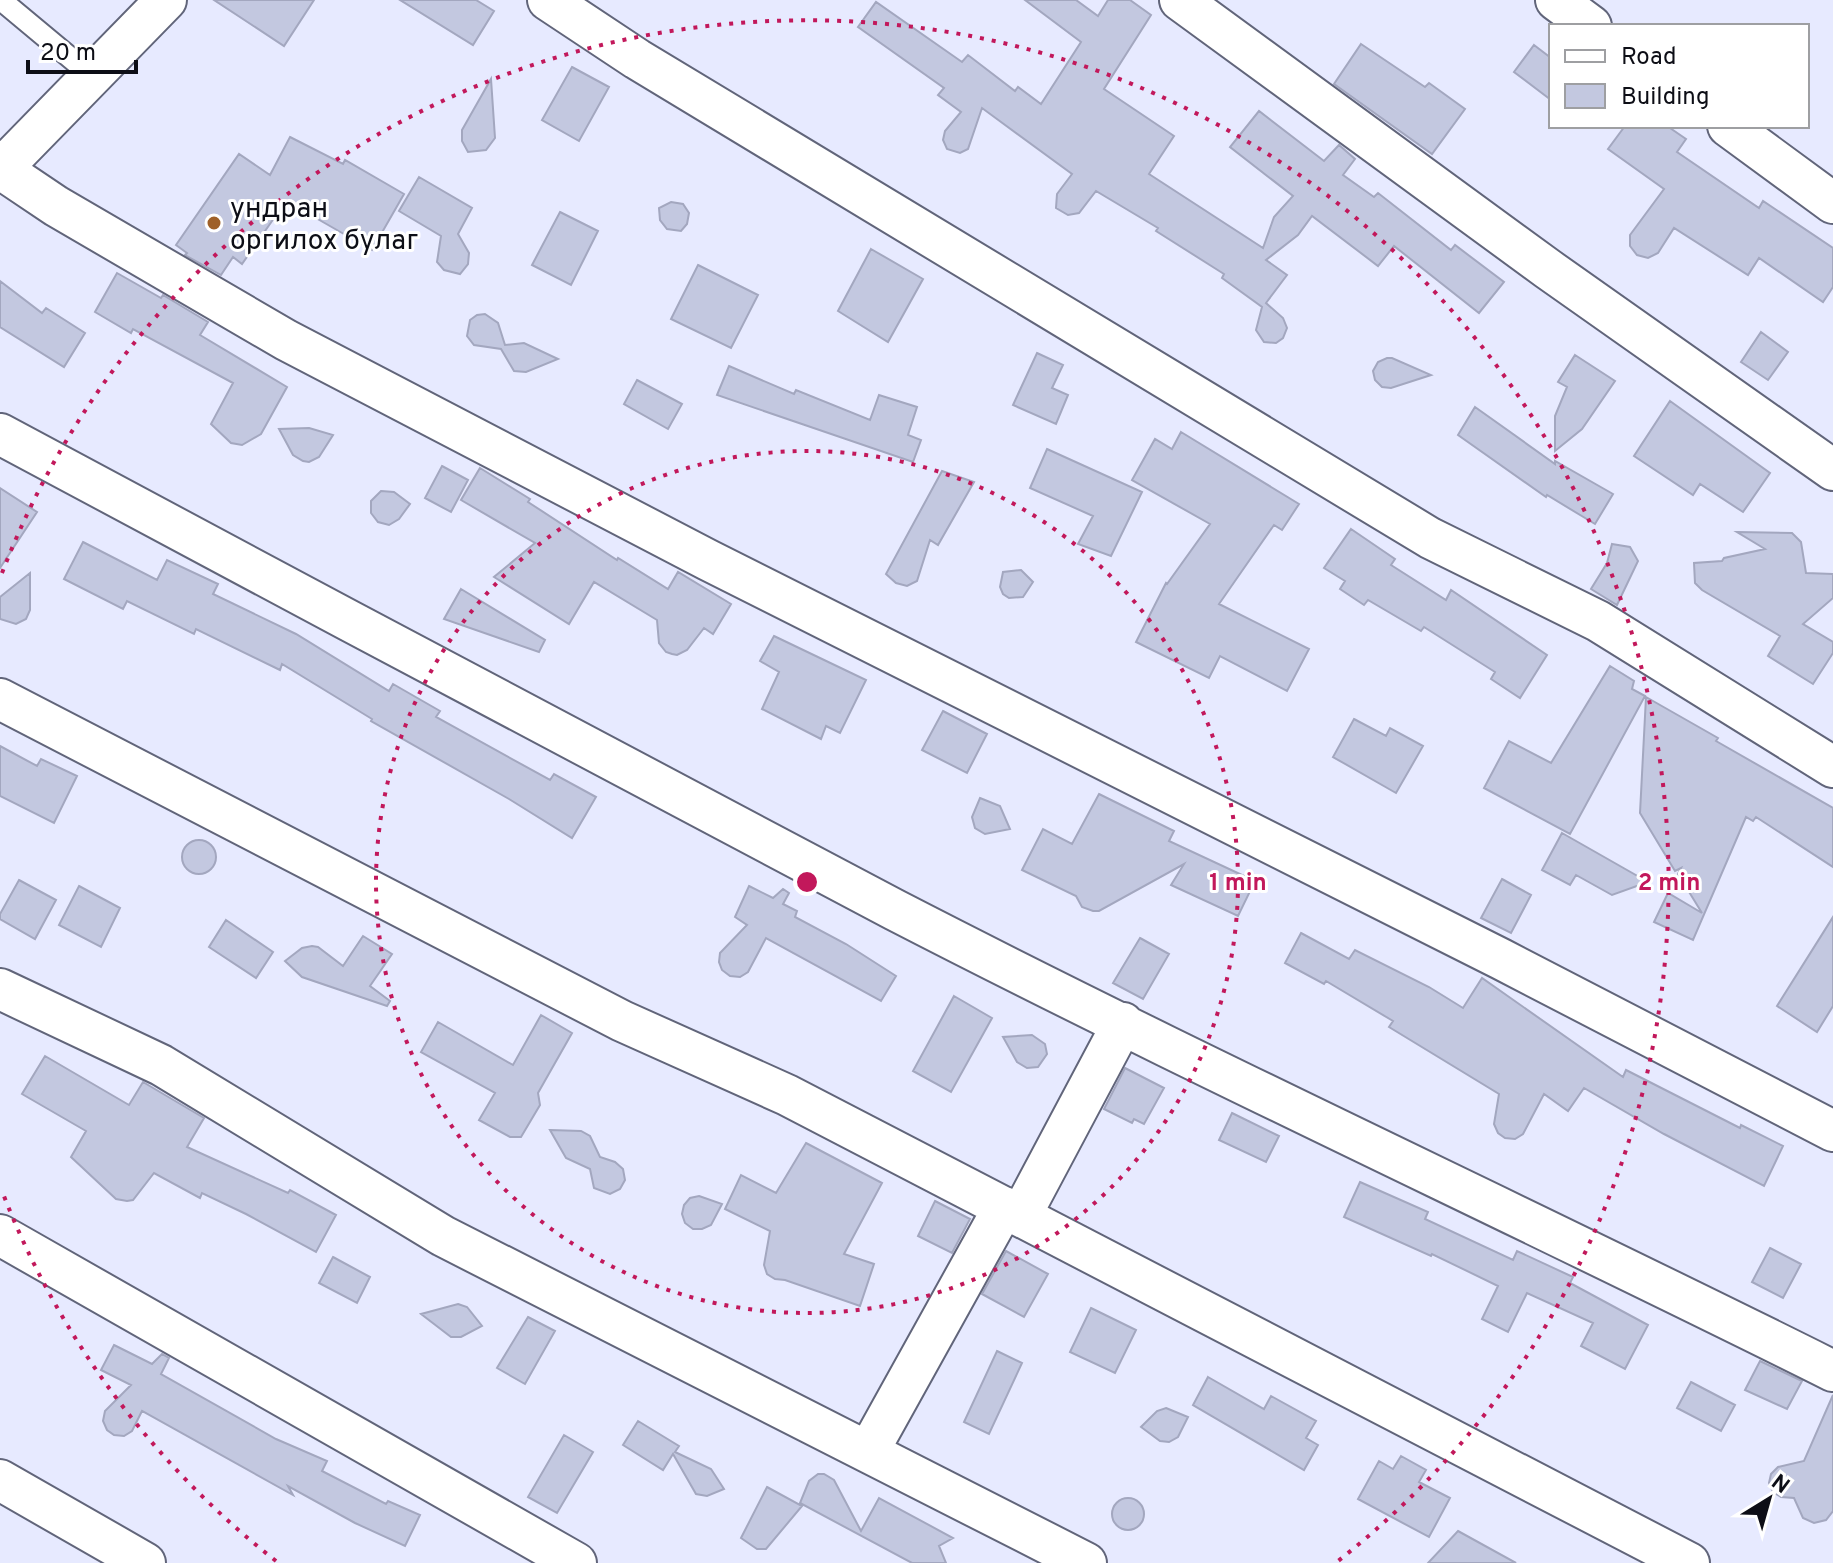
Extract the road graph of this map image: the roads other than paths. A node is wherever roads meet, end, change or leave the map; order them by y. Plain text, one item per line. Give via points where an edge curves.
1 (1, 0) edge
2 (166, 0) edge
3 (548, 0) edge
4 (1180, 0) edge
5 (1556, 0) edge
6 (1588, 24) edge
7 (91, 75) junction
8 (1731, 128) edge
9 (1, 169) edge
10 (1833, 203) edge
11 (0, 434) edge
12 (1833, 470) edge
13 (0, 699) edge
14 (1833, 767) edge
15 (0, 989) edge
16 (1123, 1023) junction
17 (1833, 1131) edge
18 (1012, 1211) junction
19 (0, 1235) edge
20 (1833, 1371) edge
21 (868, 1452) junction
22 (0, 1480) edge
23 (145, 1563) edge
24 (576, 1563) edge
25 (1086, 1563) edge
26 (1689, 1563) edge

1 - 7 lane
2 - 7 street
3 - 14 street via 1416,530 1598,621
4 - 12 street
5 - 6 street
7 - 9 street
8 - 10 street
9 - 17 street via 286,340
11 - 16 street via 898,911
13 - 18 street via 622,1021 787,1095
15 - 21 street via 161,1065 443,1236
16 - 18 street
16 - 20 street
18 - 21 street
18 - 26 street
19 - 24 street
21 - 25 street
22 - 23 street

